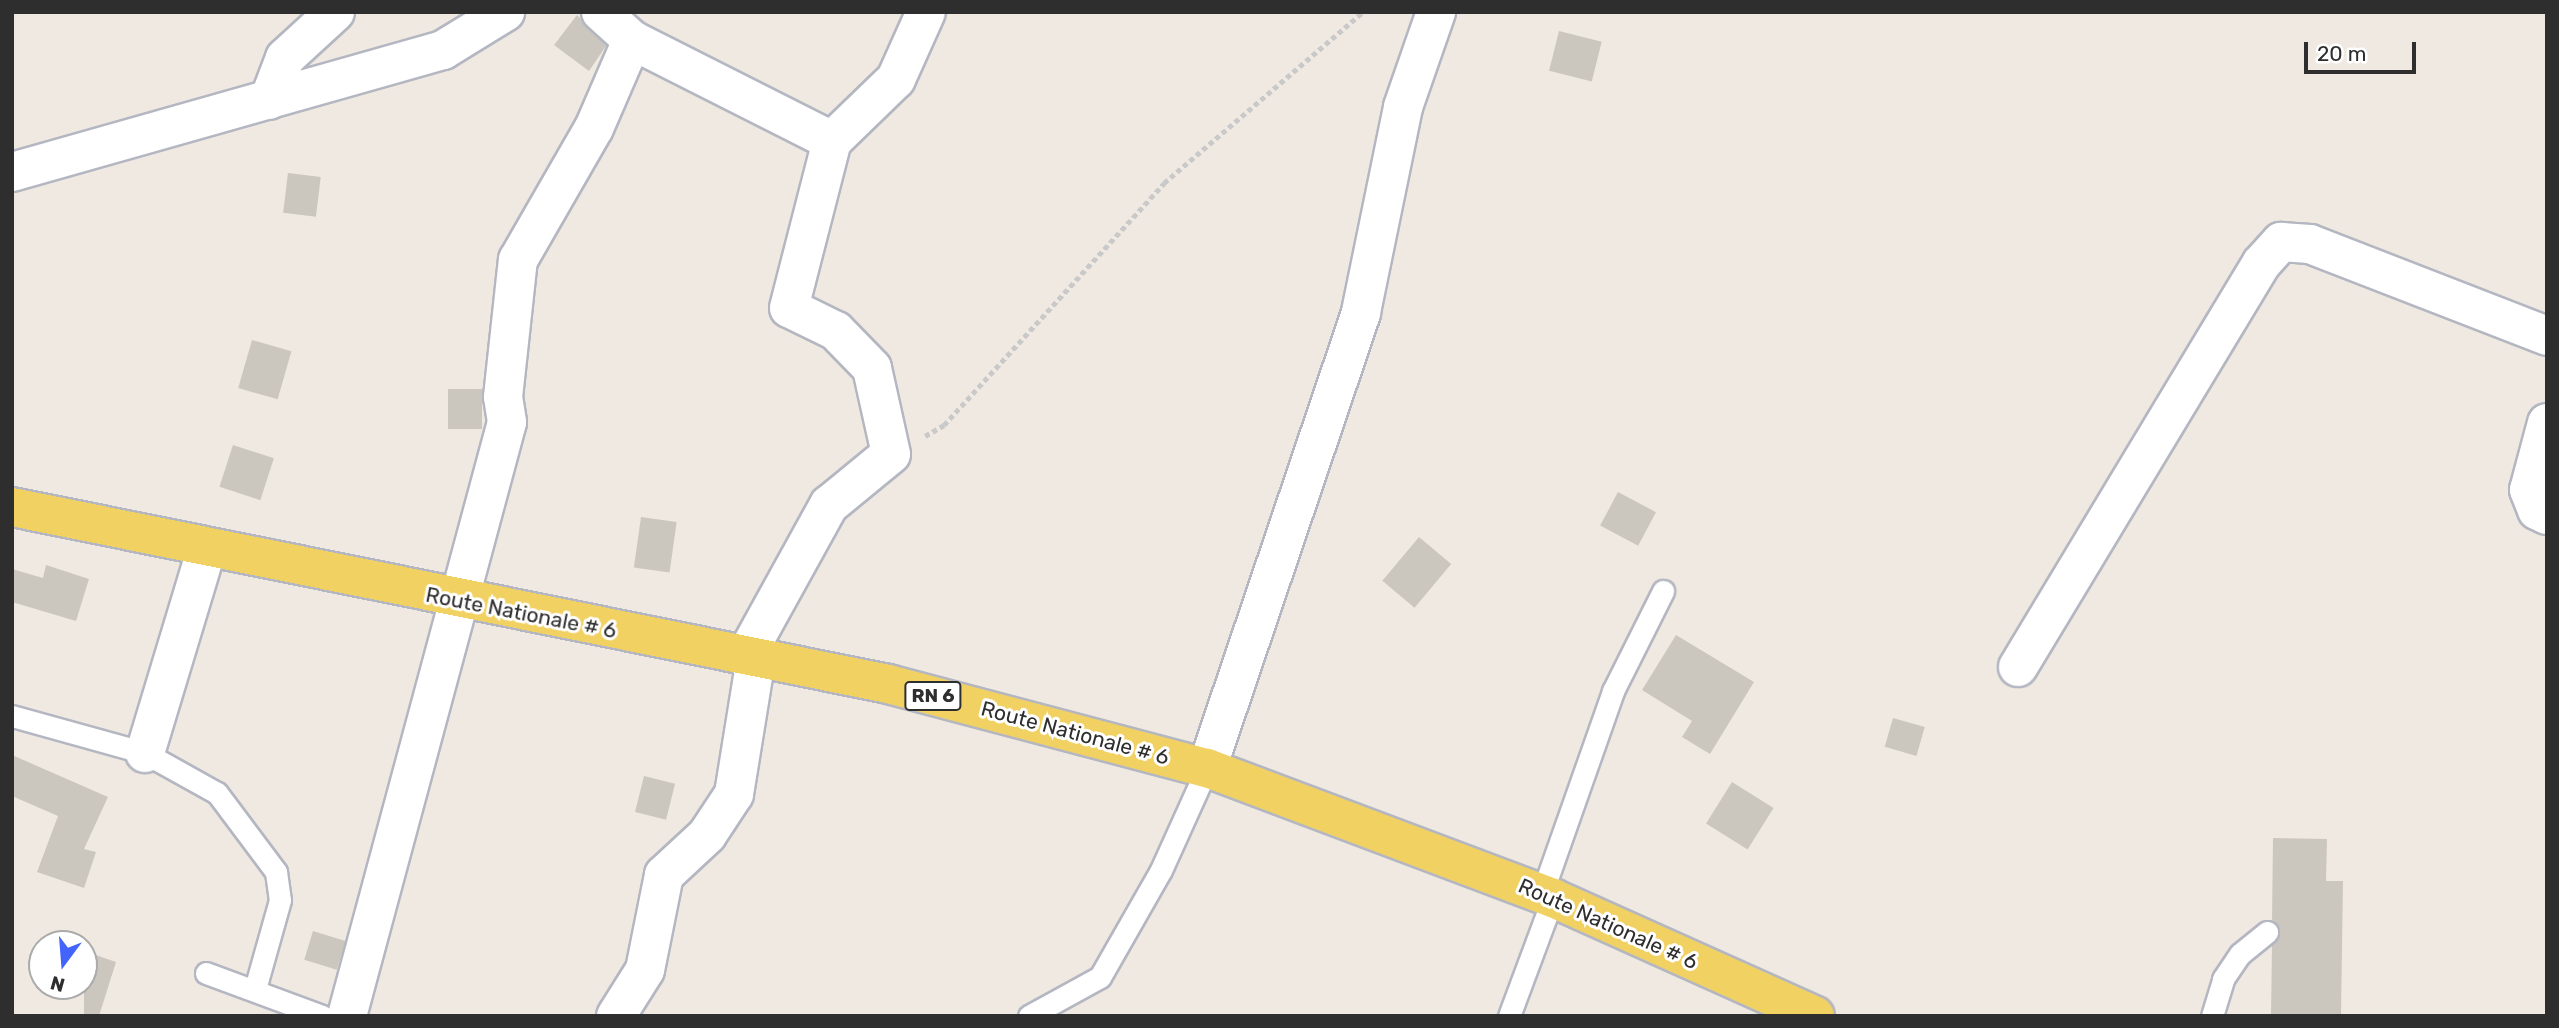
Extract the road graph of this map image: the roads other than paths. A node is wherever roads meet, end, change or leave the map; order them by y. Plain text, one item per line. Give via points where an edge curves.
1 (335, 12) edge
2 (505, 12) edge
3 (601, 12) edge
4 (926, 12) edge
5 (1436, 12) edge
6 (632, 40) junction
7 (269, 100) junction
8 (832, 141) junction
9 (12, 172) edge
10 (2547, 336) edge
11 (2547, 423) edge
12 (12, 508) edge
13 (2547, 515) edge
14 (207, 548) junction
15 (1663, 591) dead end
16 (463, 602) junction
17 (750, 658) junction
18 (2018, 667) dead end
19 (12, 716) edge
20 (145, 753) junction
21 (1207, 768) junction
22 (1548, 895) junction
23 (2267, 932) dead end
24 (206, 973) dead end
25 (255, 989) junction
26 (322, 1016) edge
27 (348, 1016) edge
28 (617, 1016) edge
29 (1029, 1016) edge
30 (1509, 1016) edge
31 (1815, 1016) edge
32 (2212, 1016) edge

1 - 7 street via 285,58
2 - 7 street via 443,50
3 - 6 street
4 - 8 street via 896,79
5 - 21 street via 1403,107 1361,312
6 - 8 street
6 - 16 street via 594,128 518,260 503,397 507,422
7 - 9 street
8 - 17 street via 789,307 836,331 872,368 891,454 829,505
10 - 18 street via 2310,244 2281,242 2261,264
11 - 13 street via 2529,490 2536,510
12 - 14 main road, Route Nationale # 6 / RN 6
14 - 16 main road, Route Nationale # 6 / RN 6
14 - 20 street
15 - 22 lane via 1614,691
16 - 17 main road, Route Nationale # 6 / RN 6
16 - 27 street via 398,814
17 - 21 main road, Route Nationale # 6 / RN 6 via 888,684
17 - 28 street via 734,794 707,835 664,875 645,970
19 - 20 lane
20 - 25 lane via 217,793 276,872 280,900
21 - 22 main road, Route Nationale # 6 / RN 6
21 - 29 lane via 1161,870 1100,978
22 - 30 lane
22 - 31 main road, Route Nationale # 6 / RN 6
23 - 32 lane via 2240,954 2223,979
24 - 25 lane
25 - 26 lane

